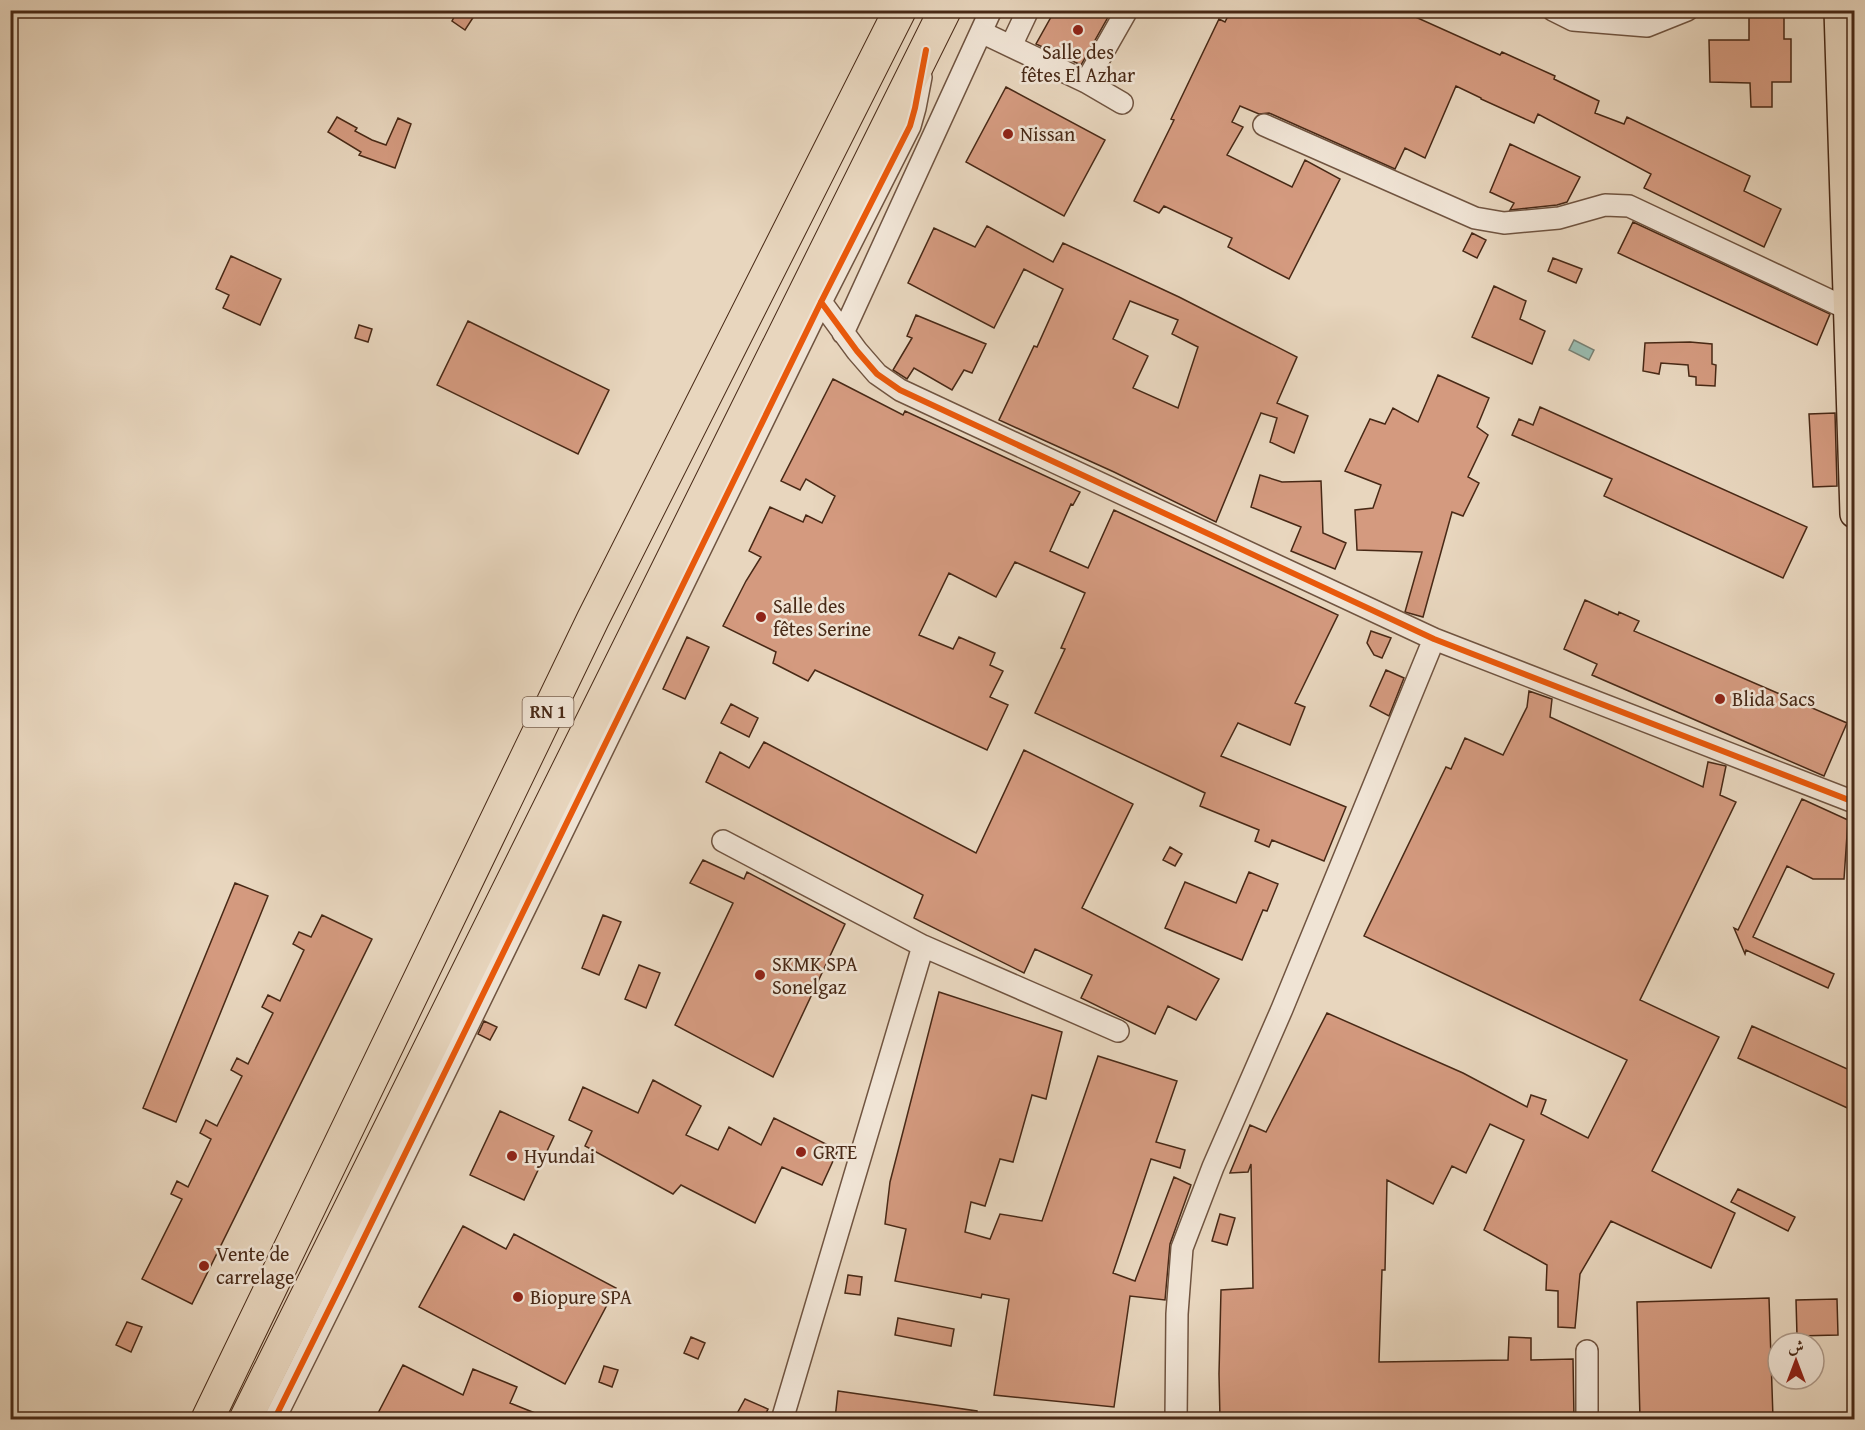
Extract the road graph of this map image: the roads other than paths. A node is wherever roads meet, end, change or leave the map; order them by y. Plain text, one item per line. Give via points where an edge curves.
1 (900, 10) edge
2 (945, 10) edge
3 (991, 10) edge
4 (1028, 10) edge
5 (1127, 10) edge
6 (1553, 10) edge
7 (1687, 10) edge
8 (1838, 10) edge
9 (981, 32) junction
10 (1011, 46) junction
11 (926, 50) junction
12 (1086, 82) junction
13 (1122, 103) dead end
14 (1264, 125) dead end
15 (1850, 205) edge
16 (821, 302) junction
17 (1848, 309) junction
18 (843, 333) junction
19 (1854, 514) edge
20 (1434, 639) junction
21 (1854, 802) edge
22 (723, 842) dead end
23 (923, 946) junction
24 (1118, 1031) dead end
25 (1587, 1351) dead end
26 (207, 1419) edge
27 (245, 1419) edge
28 (274, 1419) edge
29 (782, 1419) edge
30 (1176, 1419) edge
31 (1587, 1419) edge

1 - 26 highway, RN 1 via 593,619
2 - 11 highway, RN 1
3 - 9 street
4 - 10 street
5 - 12 street
6 - 7 street via 1573,20 1647,26
8 - 15 main road
9 - 10 street
9 - 18 street
10 - 12 street
11 - 16 street via 909,126
11 - 27 highway, RN 1
12 - 13 street
14 - 17 street via 1475,218 1504,223 1559,218 1605,205 1629,207
15 - 17 main road
16 - 18 street
16 - 28 street
17 - 19 main road
18 - 20 street via 877,374 900,390
20 - 21 street
20 - 30 street via 1182,1248
22 - 23 street
23 - 24 street
23 - 29 street
25 - 31 street

